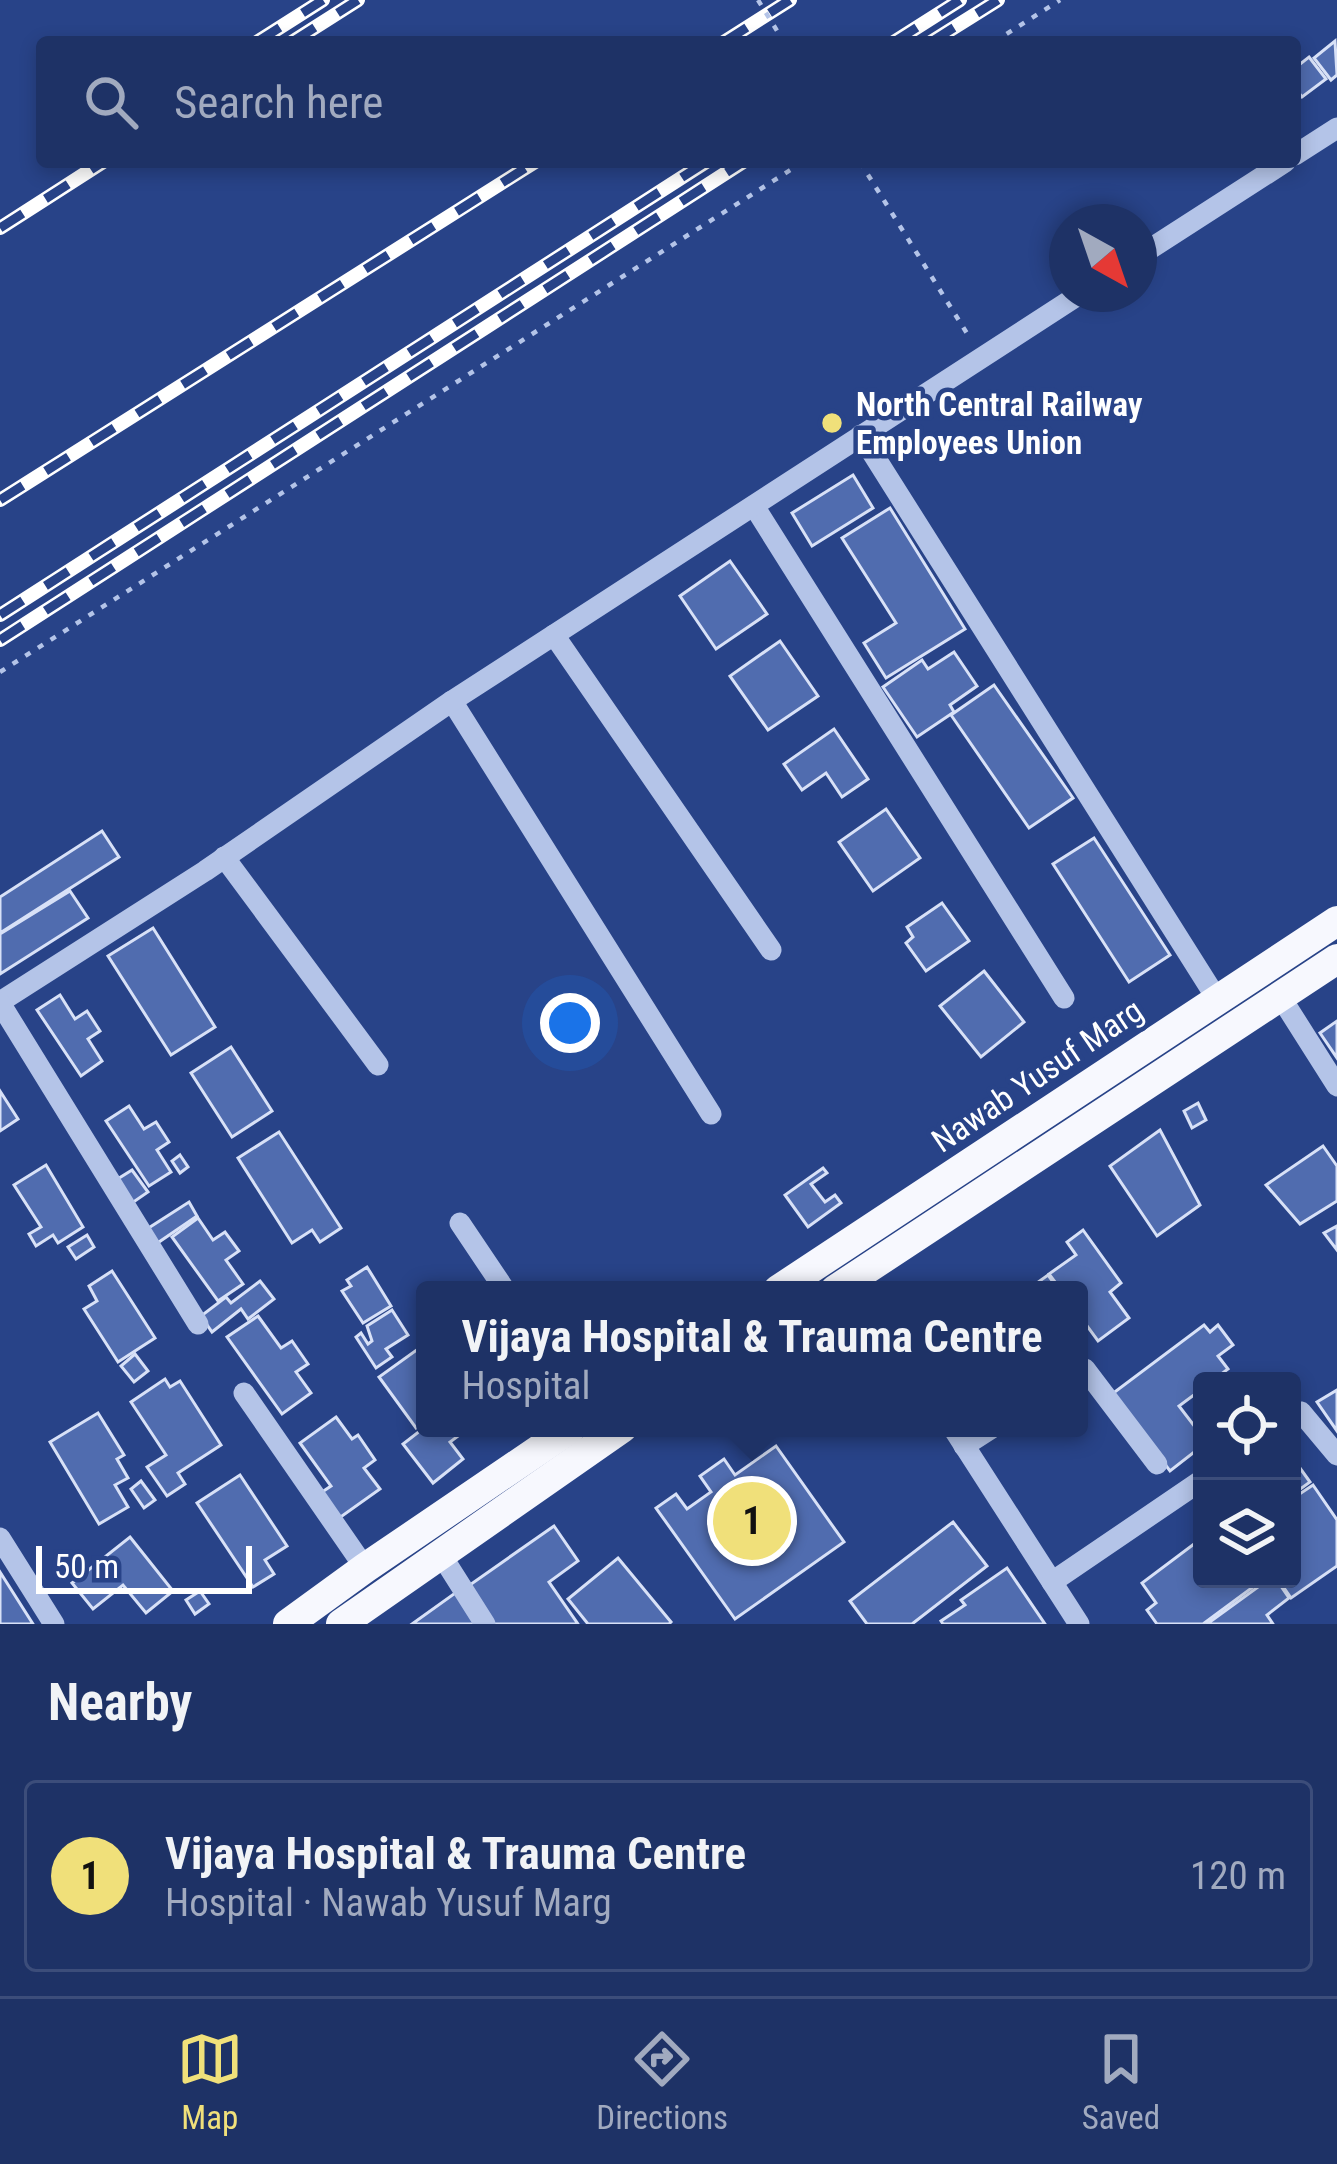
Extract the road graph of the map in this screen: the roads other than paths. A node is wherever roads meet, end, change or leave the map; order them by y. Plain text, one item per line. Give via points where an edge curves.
1 (1337, 128) edge
2 (1301, 151) edge
3 (1276, 168) edge
4 (1157, 244) edge
5 (1052, 312) edge
6 (862, 435) junction
7 (754, 506) junction
8 (554, 635) junction
9 (452, 701) junction
10 (224, 857) junction
11 (1337, 921) edge
12 (771, 950) dead end
13 (1337, 959) edge
14 (1280, 997) junction
15 (1064, 998) dead end
16 (1217, 999) junction
17 (0, 1003) edge
18 (378, 1065) dead end
19 (1337, 1086) edge
20 (711, 1114) dead end
21 (460, 1223) dead end
22 (499, 1281) edge
23 (792, 1281) edge
24 (860, 1281) edge
25 (198, 1324) dead end
26 (1088, 1373) edge
27 (244, 1393) dead end
28 (1301, 1412) edge
29 (558, 1437) edge
30 (609, 1437) edge
31 (959, 1437) edge
32 (1337, 1455) edge
33 (1157, 1464) dead end
34 (1193, 1486) edge
35 (0, 1538) edge
36 (440, 1553) junction
37 (365, 1568) junction
38 (1052, 1582) junction
39 (54, 1624) edge
40 (288, 1624) edge
41 (341, 1624) edge
42 (485, 1624) edge
43 (1079, 1624) edge

1 - 2 street
3 - 4 street
5 - 6 street
6 - 7 street
6 - 16 street
7 - 8 street
7 - 15 street
8 - 9 street
8 - 12 street
9 - 10 street
9 - 20 street
10 - 17 street
10 - 18 street
11 - 16 main road, Nawab Yusuf Marg
13 - 14 main road, Nawab Yusuf Marg
14 - 19 street
14 - 24 main road, Nawab Yusuf Marg
16 - 23 main road, Nawab Yusuf Marg
17 - 25 street
21 - 22 street
26 - 33 street
27 - 37 street
28 - 32 street
29 - 37 main road
30 - 36 main road
31 - 38 street
34 - 38 street
35 - 39 street
36 - 41 main road
36 - 42 street
37 - 40 main road
38 - 43 street

